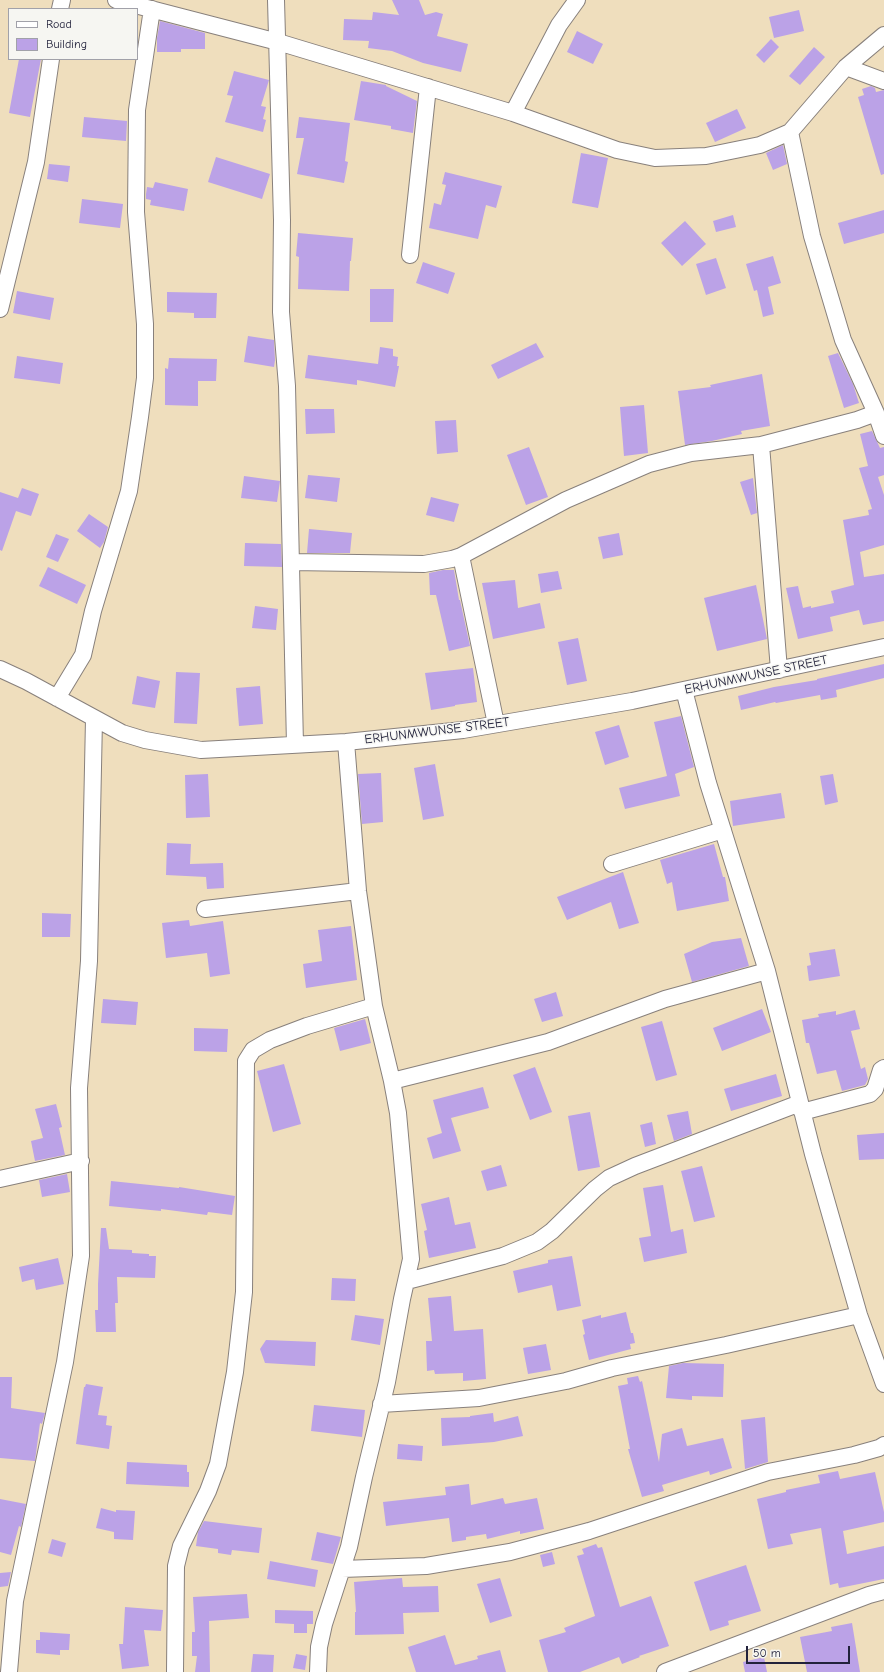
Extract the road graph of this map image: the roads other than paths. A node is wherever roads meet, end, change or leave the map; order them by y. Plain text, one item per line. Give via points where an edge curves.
1 (276, 0) edge
2 (576, 0) edge
3 (121, 1) edge
4 (152, 9) junction
5 (884, 35) edge
6 (278, 42) junction
7 (51, 60) edge
8 (846, 67) junction
9 (884, 81) edge
10 (428, 87) junction
11 (513, 113) junction
12 (790, 132) junction
13 (410, 255) dead end
14 (0, 309) edge
15 (876, 413) junction
16 (884, 436) edge
17 (761, 445) junction
18 (462, 556) junction
19 (291, 562) junction
20 (884, 648) edge
21 (0, 669) edge
22 (779, 670) junction
23 (684, 690) junction
24 (58, 698) junction
25 (94, 718) junction
26 (496, 724) junction
27 (346, 742) junction
28 (296, 745) junction
29 (723, 830) junction
30 (612, 864) dead end
31 (358, 891) junction
32 (205, 909) dead end
33 (767, 971) junction
34 (374, 1006) junction
35 (884, 1068) edge
36 (392, 1081) junction
37 (801, 1108) junction
38 (81, 1161) junction
39 (0, 1179) edge
40 (407, 1281) junction
41 (859, 1315) junction
42 (884, 1384) edge
43 (381, 1404) junction
44 (884, 1446) edge
45 (342, 1569) junction
46 (884, 1592) edge
47 (9, 1672) edge
48 (175, 1672) edge
49 (318, 1672) edge
50 (665, 1672) edge

1 - 6 street
2 - 11 street via 559,25
3 - 4 street
4 - 6 street
4 - 24 street via 138,110 136,212 145,340 145,378 141,409 129,491 93,611 83,655
5 - 8 street
6 - 10 street
6 - 19 street via 282,220 281,312 287,386
7 - 14 street via 36,162
8 - 9 street
8 - 12 street
10 - 11 street
10 - 13 street
11 - 12 street via 617,150 655,158 706,156 760,145
12 - 15 street via 812,236 843,340
15 - 16 street
15 - 17 street
17 - 18 street via 691,453 649,464 566,500
17 - 22 street
18 - 19 street via 424,564
18 - 26 street
19 - 28 street
20 - 22 street, ERHUNMWUNSE STREET
21 - 24 street, ERHUNMWUNSE STREET
22 - 23 street, ERHUNMWUNSE STREET
23 - 26 street, ERHUNMWUNSE STREET
23 - 29 street
24 - 25 street, ERHUNMWUNSE STREET
25 - 28 street, ERHUNMWUNSE STREET via 122,733 145,740 202,750
25 - 38 street via 89,961 79,1088
26 - 27 street, ERHUNMWUNSE STREET via 463,730
27 - 28 street, ERHUNMWUNSE STREET
27 - 31 street
29 - 30 street
29 - 33 street
31 - 32 street
31 - 34 street
33 - 36 street via 665,999 548,1042
33 - 37 street
34 - 36 street
34 - 48 street via 270,1040 253,1050 246,1061 244,1292 235,1372 218,1464 181,1546 176,1566
35 - 37 street via 870,1094
36 - 40 street via 398,1113 409,1229 411,1259
37 - 40 street via 636,1166 610,1178 594,1189 552,1231 537,1242 503,1256
37 - 41 street
38 - 39 street
38 - 47 street via 81,1256 65,1362 15,1601
40 - 43 street
41 - 42 street
41 - 43 street via 479,1398
43 - 45 street via 350,1547
44 - 45 street via 854,1455 768,1472 589,1531 510,1552 426,1566
45 - 49 street via 324,1624 319,1647
46 - 50 street via 869,1595

